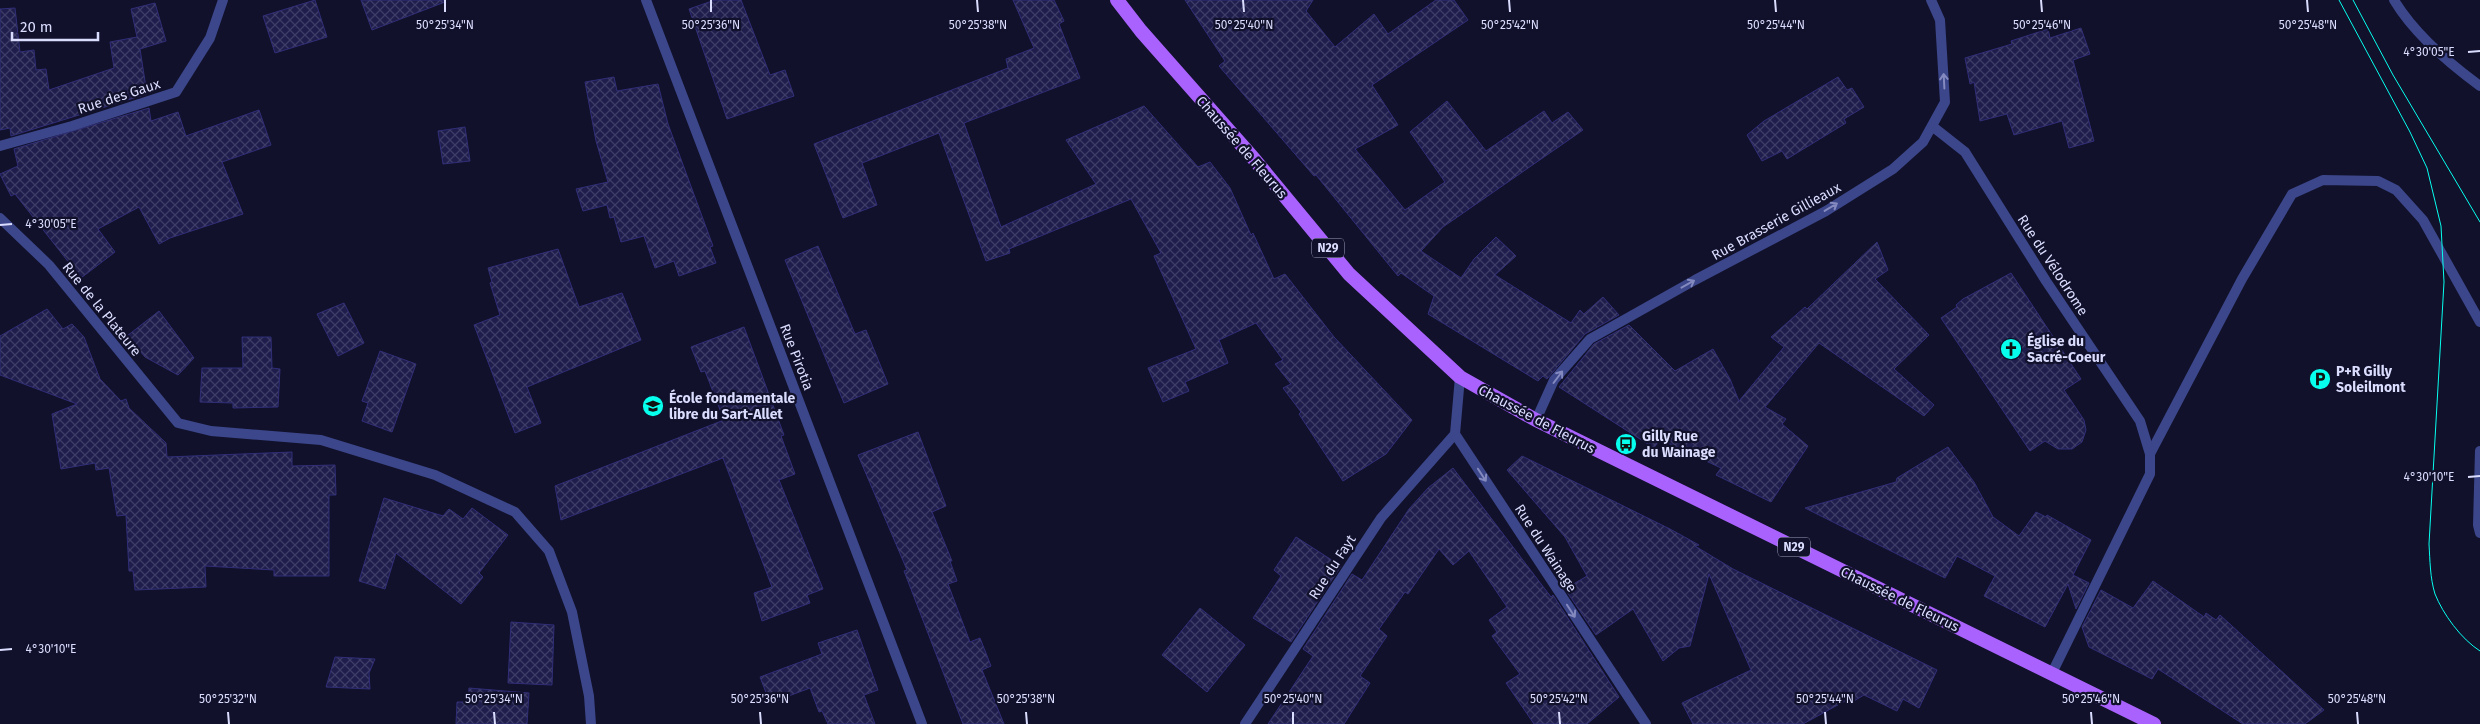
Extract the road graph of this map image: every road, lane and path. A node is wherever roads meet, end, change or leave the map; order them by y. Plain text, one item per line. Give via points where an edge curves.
1 (223, 0) edge
2 (646, 0) edge
3 (1117, 0) edge
4 (1931, 0) edge
5 (2394, 0) edge
6 (2480, 86) edge
7 (1932, 126) junction
8 (0, 146) edge
9 (0, 218) edge
10 (2480, 322) edge
11 (1460, 378) junction
12 (1536, 420) junction
13 (1455, 434) junction
14 (2480, 451) edge
15 (2150, 454) junction
16 (2480, 533) edge
17 (2052, 673) junction
18 (591, 724) edge
19 (922, 724) edge
20 (1245, 724) edge
21 (1646, 724) edge
22 (2154, 724) edge

1 - 8 street, Rue des Gaux via 210,38 176,92
2 - 19 street, Rue Pirotia
3 - 11 main road, Chaussée de Fleurus / N29 via 1349,274
7 -> 4 street, Rue Brasserie Gillieaux via 1945,102 1940,20
5 - 6 street via 2404,18
12 -> 7 street, Rue Brasserie Gillieaux via 1554,380 1590,339 1826,211 1893,169 1923,142
7 - 15 street, Rue du Vélodrome via 1965,152 2140,421
9 - 18 street, Rue de la Plateure via 49,265 178,423 211,431 320,440 435,474 515,512 549,551 572,612 589,696
10 - 15 street via 2423,220 2396,190 2378,181 2323,180 2292,194 2242,279
11 - 12 main road, Chaussée de Fleurus / N29
11 - 13 street
12 - 17 main road, Chaussée de Fleurus / N29
13 - 20 street, Rue du Fayt via 1381,518
13 -> 21 street, Rue du Wainage
14 - 16 street
15 - 17 street, Rue du Vélodrome via 2150,474
17 - 22 main road, Chaussée de Fleurus / N29

